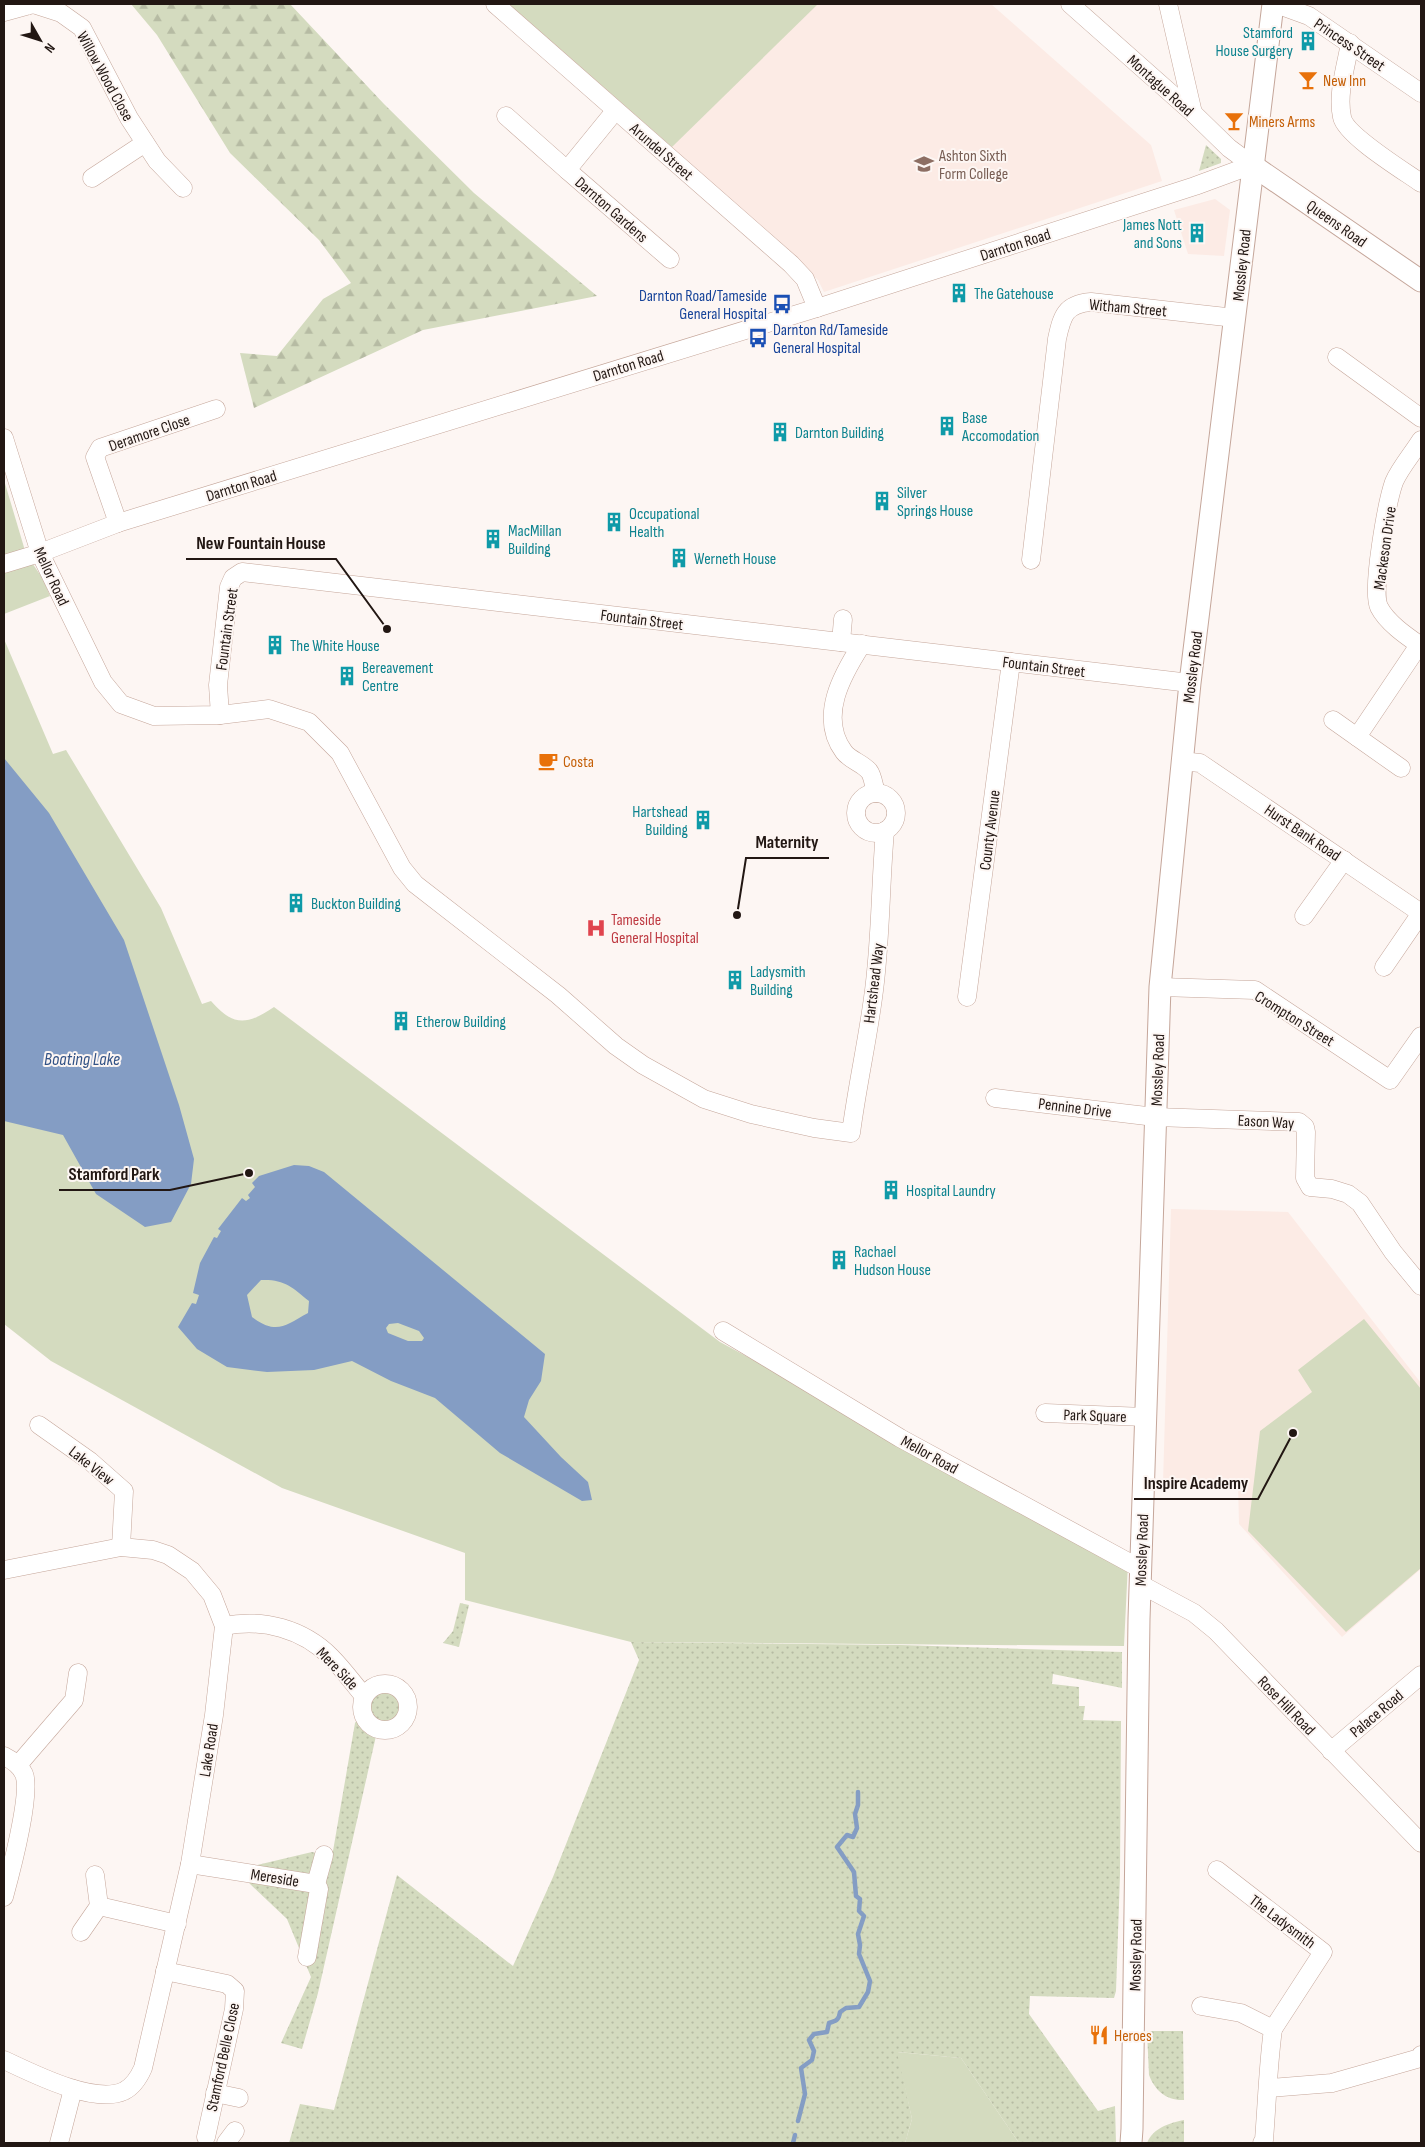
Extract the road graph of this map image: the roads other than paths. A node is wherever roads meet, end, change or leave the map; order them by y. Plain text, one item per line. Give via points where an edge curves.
1 (33, 4) edge
2 (495, 4) edge
3 (1070, 4) edge
4 (1168, 4) edge
5 (1274, 4) edge
6 (4, 12) edge
7 (1350, 44) junction
8 (1421, 93) edge
9 (615, 110) junction
10 (1193, 113) junction
11 (506, 116) dead end
12 (145, 144) junction
13 (1252, 165) junction
14 (567, 170) junction
15 (92, 178) dead end
16 (1421, 183) edge
17 (183, 188) dead end
18 (670, 259) dead end
19 (1421, 281) edge
20 (817, 308) junction
21 (1235, 318) junction
22 (1336, 356) dead end
23 (216, 409) dead end
24 (1421, 418) edge
25 (4, 438) edge
26 (1421, 440) edge
27 (118, 523) junction
28 (40, 553) junction
29 (1031, 560) dead end
30 (4, 564) edge
31 (843, 619) dead end
32 (841, 642) junction
33 (862, 644) junction
34 (1420, 646) edge
35 (1011, 662) junction
36 (1190, 683) junction
37 (220, 714) junction
38 (1332, 720) dead end
39 (1357, 737) junction
40 (1181, 760) junction
41 (1401, 768) dead end
42 (876, 793) junction
43 (885, 831) junction
44 (1344, 860) junction
45 (1421, 913) edge
46 (1304, 916) dead end
47 (1384, 967) dead end
48 (1160, 987) junction
49 (967, 997) dead end
50 (1421, 1036) edge
51 (995, 1098) dead end
52 (1156, 1117) junction
53 (1421, 1286) edge
54 (723, 1331) dead end
55 (1045, 1413) dead end
56 (1145, 1417) junction
57 (39, 1425) dead end
58 (121, 1547) junction
59 (4, 1570) edge
60 (1140, 1577) junction
61 (224, 1626) junction
62 (78, 1673) dead end
63 (1421, 1675) edge
64 (364, 1696) dead end
65 (1331, 1752) junction
66 (11, 1761) edge
67 (1421, 1843) edge
68 (324, 1856) dead end
69 (190, 1864) junction
70 (1217, 1870) dead end
71 (95, 1875) dead end
72 (316, 1884) junction
73 (4, 1897) edge
74 (99, 1906) junction
75 (177, 1924) junction
76 (81, 1932) dead end
77 (308, 1957) dead end
78 (165, 1971) junction
79 (1201, 2006) dead end
80 (1273, 2029) junction
81 (1421, 2056) edge
82 (4, 2060) edge
83 (1269, 2088) junction
84 (73, 2089) junction
85 (215, 2093) junction
86 (239, 2098) dead end
87 (206, 2137) dead end
88 (59, 2143) edge
89 (1130, 2143) edge
90 (1262, 2143) edge

1 - 6 street, Willow Wood Close
1 - 12 street, Willow Wood Close via 62,14 82,28
2 - 9 street, Arundel Street
3 - 10 street, Montague Road
4 - 10 street
5 - 7 street, Princess Street via 1309,16
5 - 13 main road, Mossley Road
7 - 8 street, Princess Street
7 - 16 street via 1340,96 1342,119 1352,134
9 - 14 street, Darnton Gardens
9 - 20 street, Arundel Street via 791,264 805,279
10 - 13 street, Montague Road
11 - 14 street
12 - 15 street
12 - 17 street, Willow Wood Close
13 - 19 main road, Queens Road
13 - 20 street, Darnton Road
13 - 21 main road, Mossley Road
14 - 18 street, Darnton Gardens
20 - 27 street, Darnton Road
21 - 29 street, Witham Street via 1091,302 1078,303 1068,310 1061,319 1057,339
21 - 36 main road, Mossley Road
22 - 24 street
23 - 27 street, Deramore Close via 100,448 95,457
25 - 28 street, Mellor Road
26 - 34 street, Mackeson Drive via 1395,481 1384,526 1376,593 1379,607 1385,615
27 - 28 street, Darnton Road
28 - 30 street, Darnton Road
28 - 37 street, Mellor Road via 103,682 121,704 154,716
31 - 32 street
32 - 33 street, Fountain Street
32 - 37 street, Fountain Street via 242,572 233,578 229,587 218,685
33 - 35 street, Fountain Street
33 - 42 street via 837,687 834,736 845,754 869,771
34 - 39 street
35 - 36 street, Fountain Street
35 - 49 street, County Avenue
36 - 40 main road, Mossley Road
37 - 43 street, Hartshead Way via 269,709 309,722 340,753 402,868 415,884 558,994 616,1046 643,1065 704,1099 751,1114 814,1128 851,1133 877,966
38 - 39 street
39 - 41 street
40 - 44 street, Hurst Bank Road via 1200,763
40 - 48 main road, Mossley Road
42 - 43 street via 889,797 896,809 894,822
42 - 43 street via 859,802 856,815 867,831
44 - 45 street, Hurst Bank Road
44 - 46 street
45 - 47 street
48 - 50 street, Crompton Street via 1255,990 1390,1080
48 - 52 main road, Mossley Road
51 - 52 street, Pennine Drive
52 - 53 street, Eason Way via 1300,1122 1306,1132 1304,1178 1310,1187 1348,1194 1360,1202 1393,1252
52 - 56 main road, Mossley Road
54 - 60 street, Mellor Road
55 - 56 street, Park Square
56 - 60 main road, Mossley Road
57 - 58 street, Lake View via 90,1461 124,1491
58 - 59 street, Lake Road
58 - 61 street, Lake Road via 154,1550 183,1563 212,1595
60 - 65 street, Rose Hill Road via 1216,1631
60 - 89 main road, Mossley Road
61 - 64 street, Mere Side via 260,1624 303,1636 331,1657
61 - 69 street, Lake Road via 214,1715
62 - 66 street via 74,1700
63 - 65 street, Palace Road
65 - 67 street, Rose Hill Road
66 - 73 street via 24,1775 26,1790 13,1867
68 - 72 street
69 - 72 street, Mereside
69 - 75 street, Lake Road
70 - 80 street, The Ladysmith via 1323,1952
71 - 74 street
72 - 77 street, Mereside via 319,1889
74 - 75 street
74 - 76 street
75 - 78 street, Lake Road
78 - 84 street, Lake Road via 140,2076 125,2091 93,2093
78 - 85 street, Stamford Belle Close via 227,1984 235,1991
79 - 80 street via 1241,2013
80 - 83 street, The Ladysmith
81 - 83 street via 1332,2083
82 - 84 street, Lake Road
83 - 90 street, The Ladysmith
84 - 88 street
85 - 86 street
85 - 87 street, Stamford Belle Close

